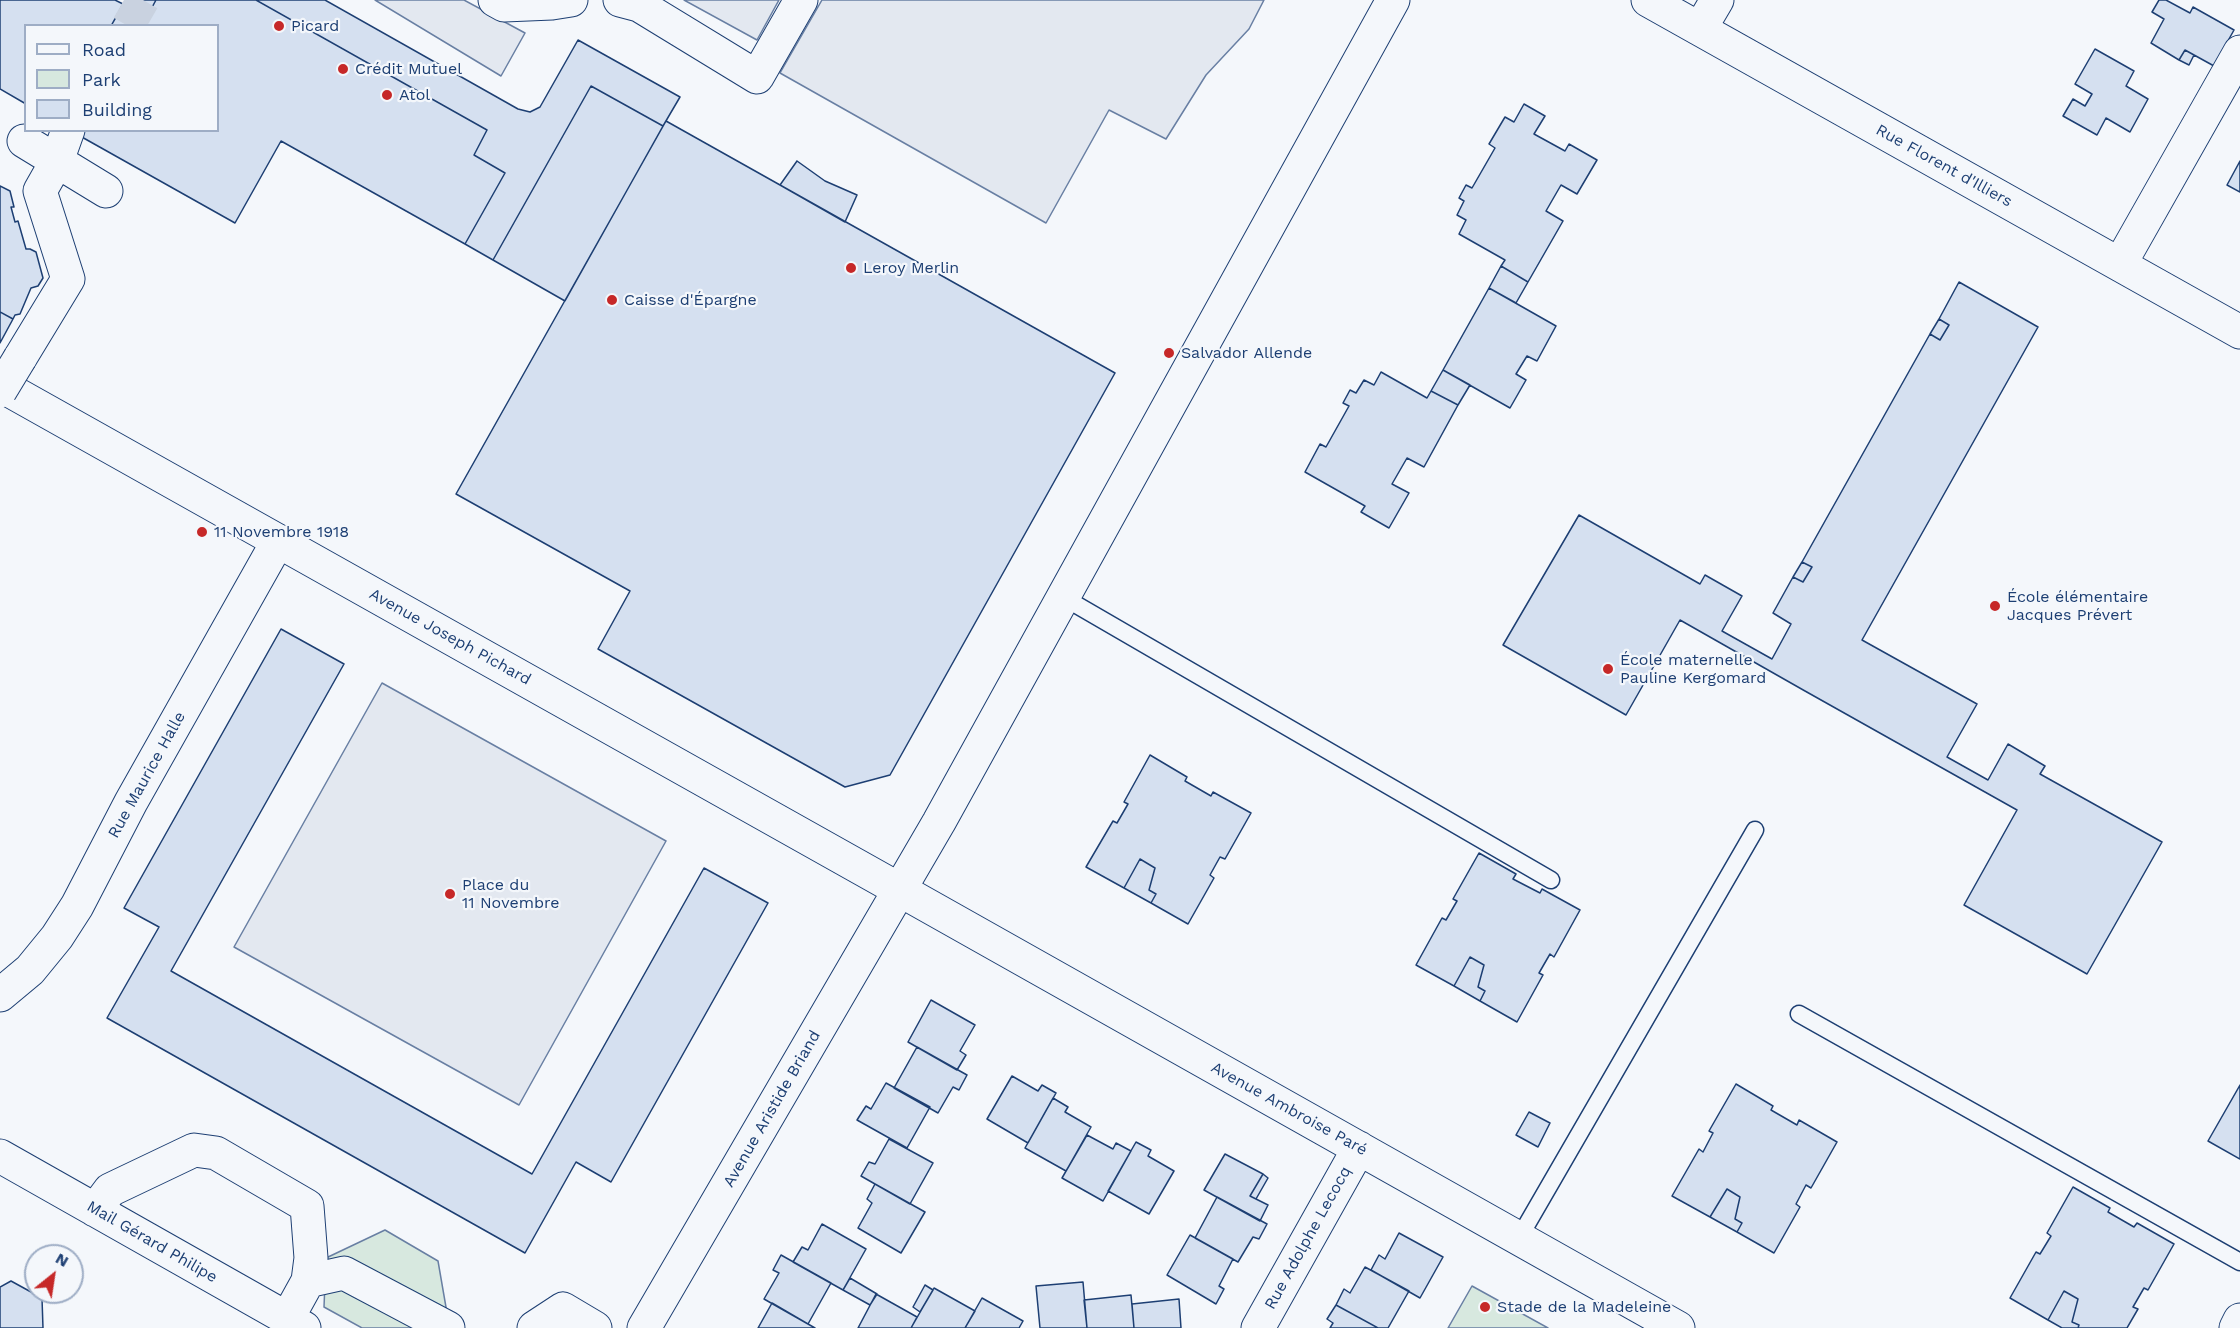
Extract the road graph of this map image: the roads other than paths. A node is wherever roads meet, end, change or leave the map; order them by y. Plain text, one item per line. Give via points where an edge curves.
1 (495, 0) edge
2 (571, 0) edge
3 (620, 0) edge
4 (801, 0) edge
5 (1393, 0) edge
6 (1648, 0) edge
7 (1717, 0) edge
8 (1700, 29) junction
9 (2240, 52) edge
10 (67, 132) edge
11 (24, 141) dead end
12 (57, 161) junction
13 (106, 191) dead end
14 (2120, 264) junction
15 (2240, 332) edge
16 (0, 385) edge
17 (0, 392) edge
18 (278, 541) junction
19 (1063, 597) junction
20 (1755, 830) dead end
21 (1551, 880) dead end
22 (900, 890) junction
23 (0, 995) edge
24 (1799, 1014) dead end
25 (1359, 1148) junction
26 (0, 1153) edge
27 (95, 1210) junction
28 (1519, 1238) junction
29 (2240, 1262) edge
30 (308, 1281) junction
31 (277, 1320) edge
32 (2240, 1320) edge
33 (448, 1328) edge
34 (534, 1328) edge
35 (595, 1328) edge
36 (644, 1328) edge
37 (1258, 1328) edge
38 (1678, 1328) edge
39 (2236, 1328) edge

1 - 2 street via 504,4
3 - 4 street via 639,5 757,76
5 - 19 street, Avenue Aristide Briand
6 - 8 street, Rue Florent d'Illiers
7 - 8 street
8 - 14 street, Rue Florent d'Illiers
9 - 14 street
10 - 12 street
11 - 12 street
12 - 13 street
12 - 17 street, bridge via 40,191 68,279
14 - 15 street, Rue Florent d'Illiers
16 - 18 street, Avenue Joseph Pichard
18 - 22 street, Avenue Joseph Pichard
18 - 23 street, Rue Maurice Halle via 77,906 30,970
19 - 21 lane
19 - 22 street, Avenue Aristide Briand
20 - 28 lane
22 - 25 street, Avenue Ambroise Paré
22 - 36 street, Avenue Aristide Briand
24 - 29 lane
25 - 28 street, Avenue Ambroise Paré
25 - 37 street, Rue Adolphe Lecocq
26 - 27 street, Mail Gérard Philipe
27 - 30 street via 110,1190 194,1150 216,1153 307,1206 311,1258
27 - 31 street, Mail Gérard Philipe
28 - 38 street, Avenue Ambroise Paré
30 - 31 street
30 - 33 street via 344,1274
32 - 39 street
34 - 35 street via 563,1310

